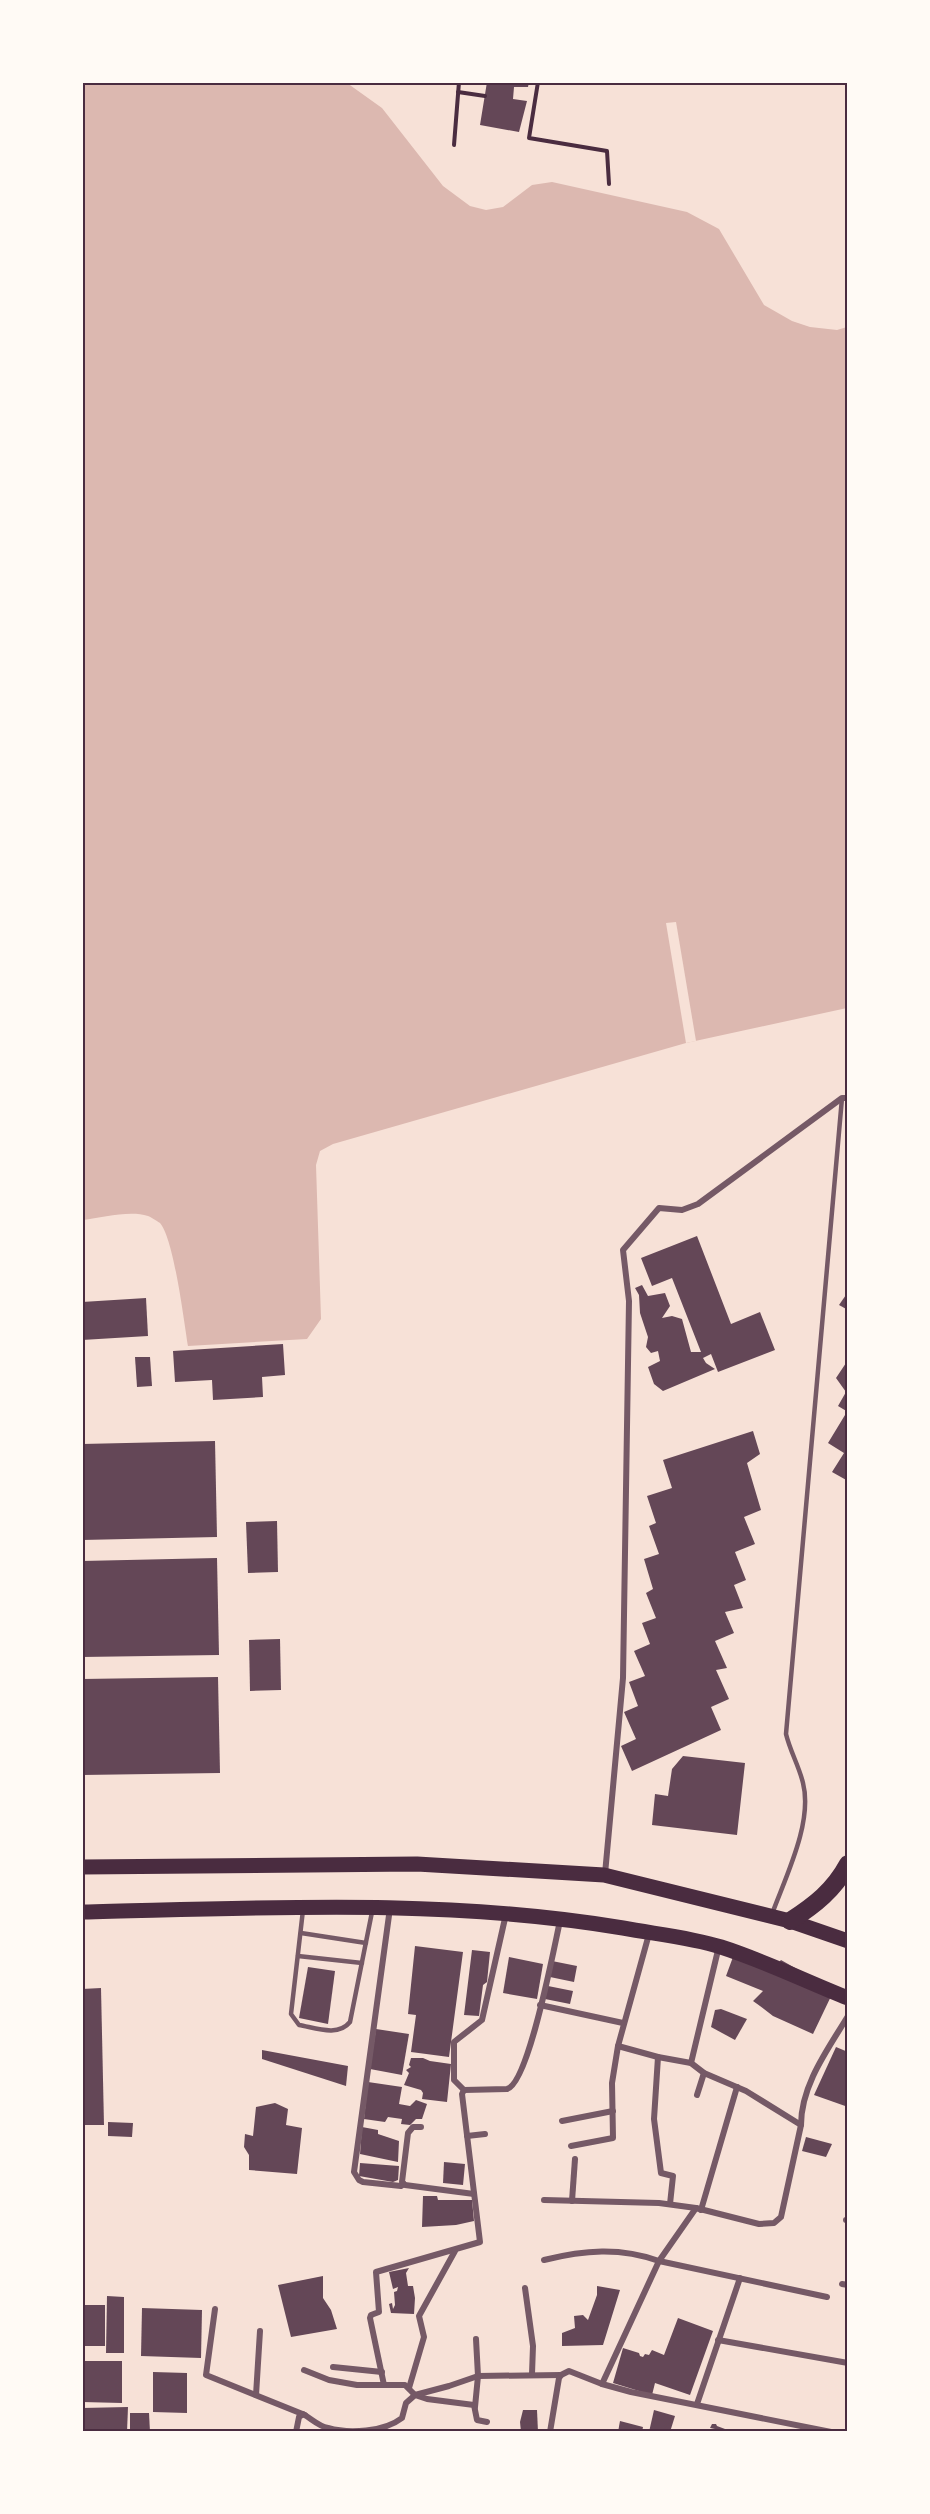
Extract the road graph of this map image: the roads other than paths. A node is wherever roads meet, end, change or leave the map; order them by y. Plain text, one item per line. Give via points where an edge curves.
1 (845, 1098) edge
2 (848, 1864) edge
3 (82, 1867) edge
4 (604, 1875) junction
5 (304, 1907) junction
6 (373, 1907) junction
7 (390, 1908) junction
8 (82, 1912) edge
9 (507, 1913) junction
10 (772, 1916) junction
11 (561, 1918) junction
12 (790, 1921) junction
13 (301, 1933) junction
14 (650, 1933) junction
15 (848, 1941) edge
16 (366, 1943) junction
17 (719, 1946) junction
18 (298, 1956) junction
19 (362, 1964) junction
20 (848, 1998) edge
21 (540, 2006) junction
22 (848, 2016) edge
23 (623, 2023) junction
24 (618, 2046) junction
25 (658, 2057) junction
26 (691, 2063) junction
27 (704, 2073) junction
28 (737, 2087) junction
29 (464, 2090) junction
30 (697, 2095) dead end
31 (613, 2111) junction
32 (562, 2121) dead end
33 (801, 2125) junction
34 (421, 2127) dead end
35 (485, 2134) dead end
36 (467, 2136) junction
37 (571, 2146) dead end
38 (575, 2159) dead end
39 (404, 2184) junction
40 (474, 2194) junction
41 (544, 2200) dead end
42 (573, 2201) junction
43 (670, 2204) junction
44 (699, 2209) junction
45 (455, 2251) junction
46 (544, 2260) dead end
47 (659, 2261) junction
48 (740, 2278) junction
49 (525, 2288) dead end
50 (827, 2298) dead end
51 (215, 2309) dead end
52 (260, 2331) dead end
53 (476, 2338) dead end
54 (718, 2340) junction
55 (848, 2363) edge
56 (333, 2367) dead end
57 (304, 2370) dead end
58 (381, 2372) junction
59 (532, 2374) junction
60 (561, 2375) junction
61 (477, 2376) junction
62 (602, 2384) junction
63 (384, 2385) junction
64 (409, 2388) junction
65 (256, 2395) junction
66 (415, 2395) junction
67 (697, 2404) junction
68 (475, 2407) junction
69 (305, 2415) junction
70 (487, 2422) dead end
71 (338, 2431) edge
72 (296, 2432) edge
73 (550, 2432) edge
74 (831, 2432) edge

1 - 4 street via 698,1204 681,1210 659,1208 623,1250 629,1301 623,1678
1 - 10 lane via 786,1734 803,1783 806,1805 802,1829
2 - 12 highway via 838,1882 817,1903
3 - 4 main road via 417,1864
4 - 10 main road
5 - 6 main road
5 - 8 main road
5 - 13 lane
6 - 7 main road
6 - 16 lane
7 - 9 main road
7 - 39 street via 354,2172 363,2182
9 - 11 main road
9 - 29 street via 482,2019 454,2042 454,2080
10 - 12 main road
11 - 14 main road
11 - 21 street
12 - 15 main road
13 - 16 lane
13 - 18 lane
14 - 17 main road
14 - 23 street
16 - 19 lane
17 - 20 main road
17 - 26 street
18 - 19 lane
18 - 19 lane via 293,2019 299,2025 336,2031 350,2022
21 - 23 street
21 - 29 street via 529,2054 513,2086
22 - 33 street via 808,2087
23 - 24 street
24 - 25 street
24 - 31 street via 612,2083
25 - 26 street
25 - 43 street via 654,2119 662,2173 673,2176
26 - 27 street
27 - 28 street
27 - 30 street
28 - 33 street
28 - 44 street
29 - 36 street
31 - 32 street
31 - 37 street via 613,2138
33 - 44 street via 781,2217 774,2223 759,2224
34 - 39 street via 413,2127 408,2133 401,2179
35 - 36 street
36 - 40 street
38 - 42 street
39 - 40 street
40 - 45 street via 480,2242
41 - 42 street
42 - 43 street
43 - 44 street
44 - 47 street
45 - 58 street via 375,2272 379,2312 370,2318
45 - 64 street via 420,2316 424,2337
46 - 47 street via 606,2250 638,2253
47 - 48 street
47 - 62 street
48 - 50 street
48 - 54 street
49 - 59 street via 533,2346
51 - 65 street via 206,2375
52 - 65 street
53 - 61 street
54 - 55 street
54 - 67 street
56 - 58 street
57 - 63 street via 329,2380
58 - 63 street
59 - 60 street
59 - 61 street
60 - 62 street via 569,2371
60 - 73 street
61 - 66 street
61 - 68 street
62 - 67 street
63 - 64 street
64 - 66 street
65 - 69 street
66 - 68 street
66 - 71 street via 406,2403 399,2421 386,2427
67 - 74 street
68 - 70 street via 477,2420
69 - 71 street
69 - 72 street via 298,2417

